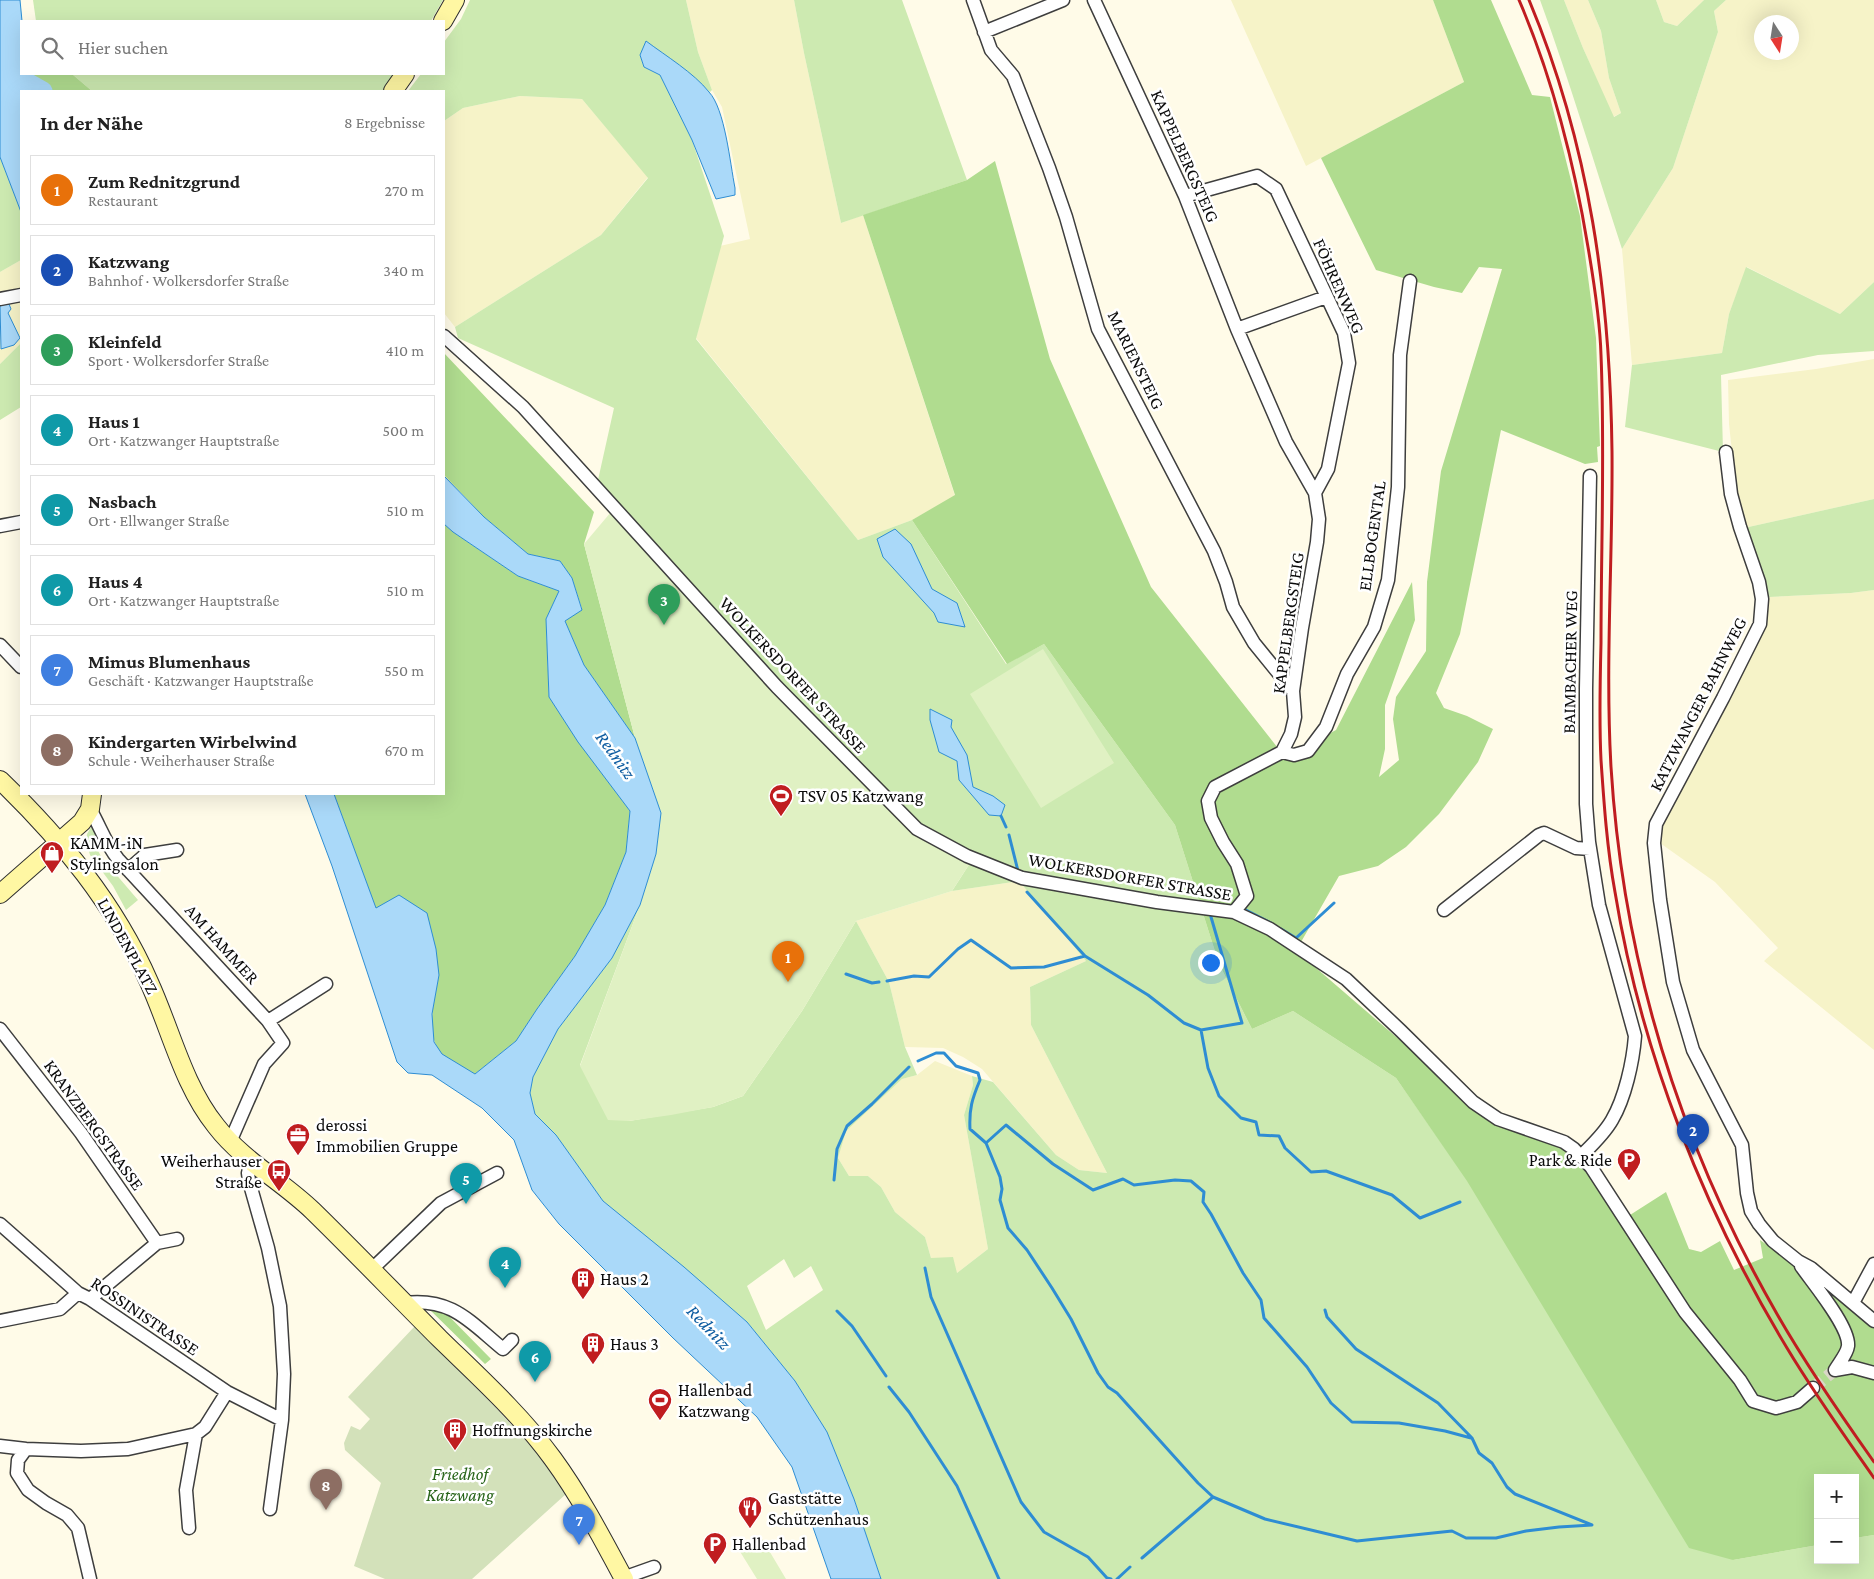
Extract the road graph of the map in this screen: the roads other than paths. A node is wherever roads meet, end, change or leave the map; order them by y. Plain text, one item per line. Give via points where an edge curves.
1 (455, 0) edge
2 (973, 0) edge
3 (1063, 0) edge
4 (1094, 0) edge
5 (444, 20) edge
6 (984, 32) junction
7 (405, 75) edge
8 (394, 90) edge
9 (1185, 196) junction
10 (1410, 281) dead end
11 (20, 295) edge
12 (1326, 297) junction
13 (0, 299) edge
14 (1237, 329) junction
15 (445, 337) edge
16 (1726, 452) dead end
17 (1590, 476) dead end
18 (1315, 493) junction
19 (20, 522) edge
20 (0, 526) edge
21 (0, 645) edge
22 (20, 666) edge
23 (1293, 691) junction
24 (1282, 752) junction
25 (0, 780) edge
26 (91, 801) edge
27 (59, 842) junction
28 (1590, 849) junction
29 (177, 850) dead end
30 (128, 870) junction
31 (0, 894) edge
32 (1444, 910) dead end
33 (1234, 912) junction
34 (326, 984) dead end
35 (268, 1021) junction
36 (0, 1029) edge
37 (230, 1142) junction
38 (1581, 1156) junction
39 (251, 1161) junction
40 (497, 1173) dead end
41 (0, 1224) edge
42 (177, 1239) dead end
43 (156, 1243) junction
44 (1798, 1262) junction
45 (1874, 1264) edge
46 (371, 1270) junction
47 (78, 1293) junction
48 (90, 1299) junction
49 (404, 1303) junction
50 (1852, 1303) junction
51 (0, 1321) edge
52 (1874, 1321) edge
53 (512, 1340) dead end
54 (1874, 1373) edge
55 (1813, 1388) tunnel mouth
56 (227, 1392) junction
57 (282, 1420) junction
58 (196, 1434) junction
59 (0, 1446) edge
60 (26, 1449) junction
61 (270, 1510) dead end
62 (189, 1528) dead end
63 (654, 1567) dead end
64 (90, 1579) edge
65 (623, 1579) edge

1 - 5 main road
2 - 6 street, MARIENSTEIG
3 - 6 street
4 - 9 street, KAPPELBERGSTEIG
6 - 23 street, MARIENSTEIG via 991,50 1013,76 1046,158 1098,329 1214,551 1233,607 1254,643
7 - 8 main road
9 - 12 street, FÖHRENWEG via 1257,176 1276,189
9 - 14 street, KAPPELBERGSTEIG
10 - 24 street, ELLBOGENTAL via 1400,355 1398,487 1388,580 1374,627 1347,674 1326,727 1308,751 1294,755
11 - 13 street
12 - 14 street
12 - 18 street, FÖHRENWEG via 1344,333 1349,363 1328,469
14 - 18 street, KAPPELBERGSTEIG via 1286,442
15 - 33 street, WOLKERSDORFER STRASSE via 523,407 777,687 917,829 967,856 1022,878
16 - 44 street, KATZWANGER BAHNWEG via 1731,494 1759,582 1762,599 1760,624 1656,824 1654,843 1673,982 1691,1042 1742,1145 1750,1211 1773,1241
17 - 28 street, BAIMBACHER WEG via 1586,804
18 - 23 street, KAPPELBERGSTEIG via 1318,542
19 - 20 street
21 - 22 street
23 - 24 street, KAPPELBERGSTEIG via 1295,717
24 - 33 street via 1215,786 1208,801 1211,818 1237,864 1247,896
25 - 27 main road, LINDENPLATZ
26 - 27 main road via 82,822
26 - 30 street via 109,847
27 - 31 main road
27 - 37 main road, LINDENPLATZ via 98,891 128,940 150,982 203,1108
28 - 32 street via 1576,848 1544,833 1539,835
28 - 38 street, BAIMBACHER WEG via 1599,905 1635,1036 1634,1053 1616,1112
29 - 30 street via 147,852
30 - 35 street, AM HAMMER
33 - 38 street, WOLKERSDORFER STRASSE via 1270,929 1346,979 1473,1102 1498,1119 1564,1142
34 - 35 street
35 - 37 street, AM HAMMER via 283,1043 264,1064
36 - 43 street, KRANZBERGSTRASSE via 82,1133
37 - 39 main road, LINDENPLATZ
38 - 55 street, WOLKERSDORFER STRASSE via 1597,1175 1686,1312 1753,1401 1776,1408 1797,1402
39 - 46 main road, LINDENPLATZ via 300,1199
39 - 57 street via 249,1181 280,1306 284,1374
40 - 46 street via 441,1203
41 - 47 street, ROSSINISTRASSE
42 - 43 street
43 - 48 street
44 - 50 street via 1811,1268
44 - 54 street via 1834,1312 1846,1336 1848,1345 1835,1370 1852,1368
45 - 50 street
46 - 49 main road, LINDENPLATZ
47 - 48 street, ROSSINISTRASSE
47 - 51 street via 60,1309
48 - 56 street, ROSSINISTRASSE
49 - 53 street via 426,1301 445,1305 504,1349
49 - 65 main road, LINDENPLATZ via 544,1447 577,1495
50 - 52 street
56 - 57 street, ROSSINISTRASSE
56 - 58 street via 205,1427
57 - 61 street
58 - 60 street via 128,1449
58 - 62 street via 186,1490
59 - 60 street
60 - 64 street via 18,1460 16,1473 28,1490 67,1515 78,1528
63 - 65 street

